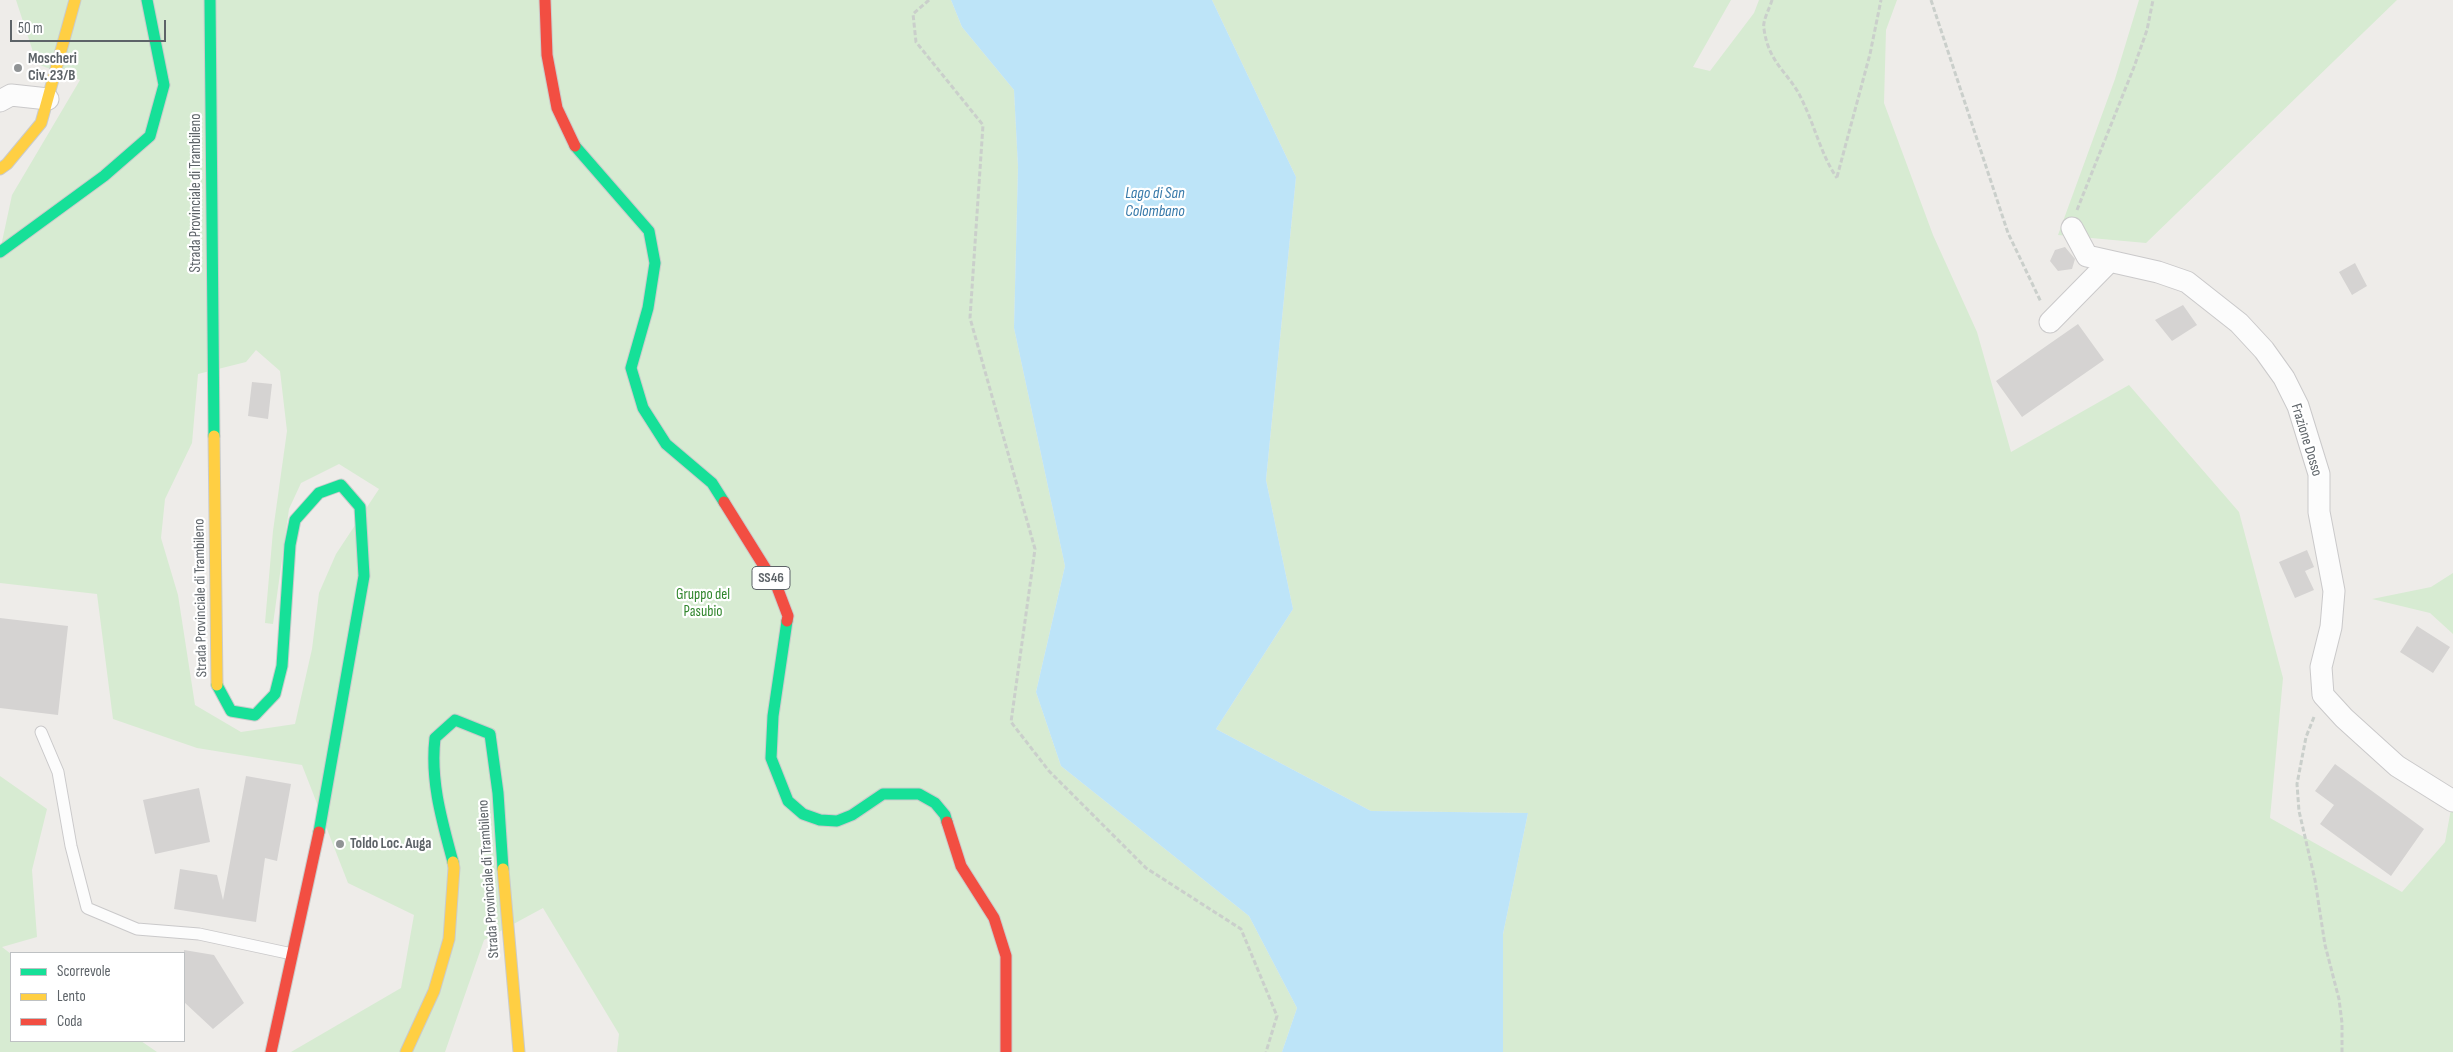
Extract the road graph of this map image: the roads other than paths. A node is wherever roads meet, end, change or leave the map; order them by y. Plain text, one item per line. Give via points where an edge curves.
1 (75, 0) edge
2 (146, 0) edge
3 (210, 0) edge
4 (545, 0) edge
5 (48, 99) junction
6 (0, 101) edge
7 (0, 169) edge
8 (2072, 228) road end
9 (0, 252) edge
10 (2109, 262) junction
11 (2050, 322) road end
12 (41, 732) dead end
13 (2453, 801) edge
14 (292, 954) junction
15 (271, 1052) edge
16 (406, 1052) edge
17 (519, 1052) edge
18 (1006, 1052) edge

1 - 5 street
2 - 9 street via 164,85 150,136 104,176
3 - 14 street, Strada Provinciale di Trambileno via 216,683 231,711 256,715 275,694 282,666 290,545 296,520 319,493 341,485 360,507 364,576 322,818
4 - 18 street, SS46 via 547,55 557,108 578,151 649,231 655,263 648,308 631,368 643,408 666,444 712,483 777,587 788,616 773,716 771,758 788,801 803,814 836,821 852,815 883,794 919,794 935,803 945,815 961,866 994,918 1006,956
5 - 6 street via 11,95
5 - 7 street via 41,123
8 - 10 street, Frazione Dosso via 2087,256
10 - 11 street
10 - 13 street, Frazione Dosso via 2187,282 2239,323 2284,378 2298,406 2319,474 2319,512 2334,591 2331,627 2321,667 2323,695 2397,766
12 - 14 lane via 58,772 71,846 87,908 136,929 199,934
14 - 15 street, Strada Provinciale di Trambileno
16 - 17 street, Strada Provinciale di Trambileno via 434,991 449,939 454,868 438,804 432,763 435,738 455,720 490,734 498,793

